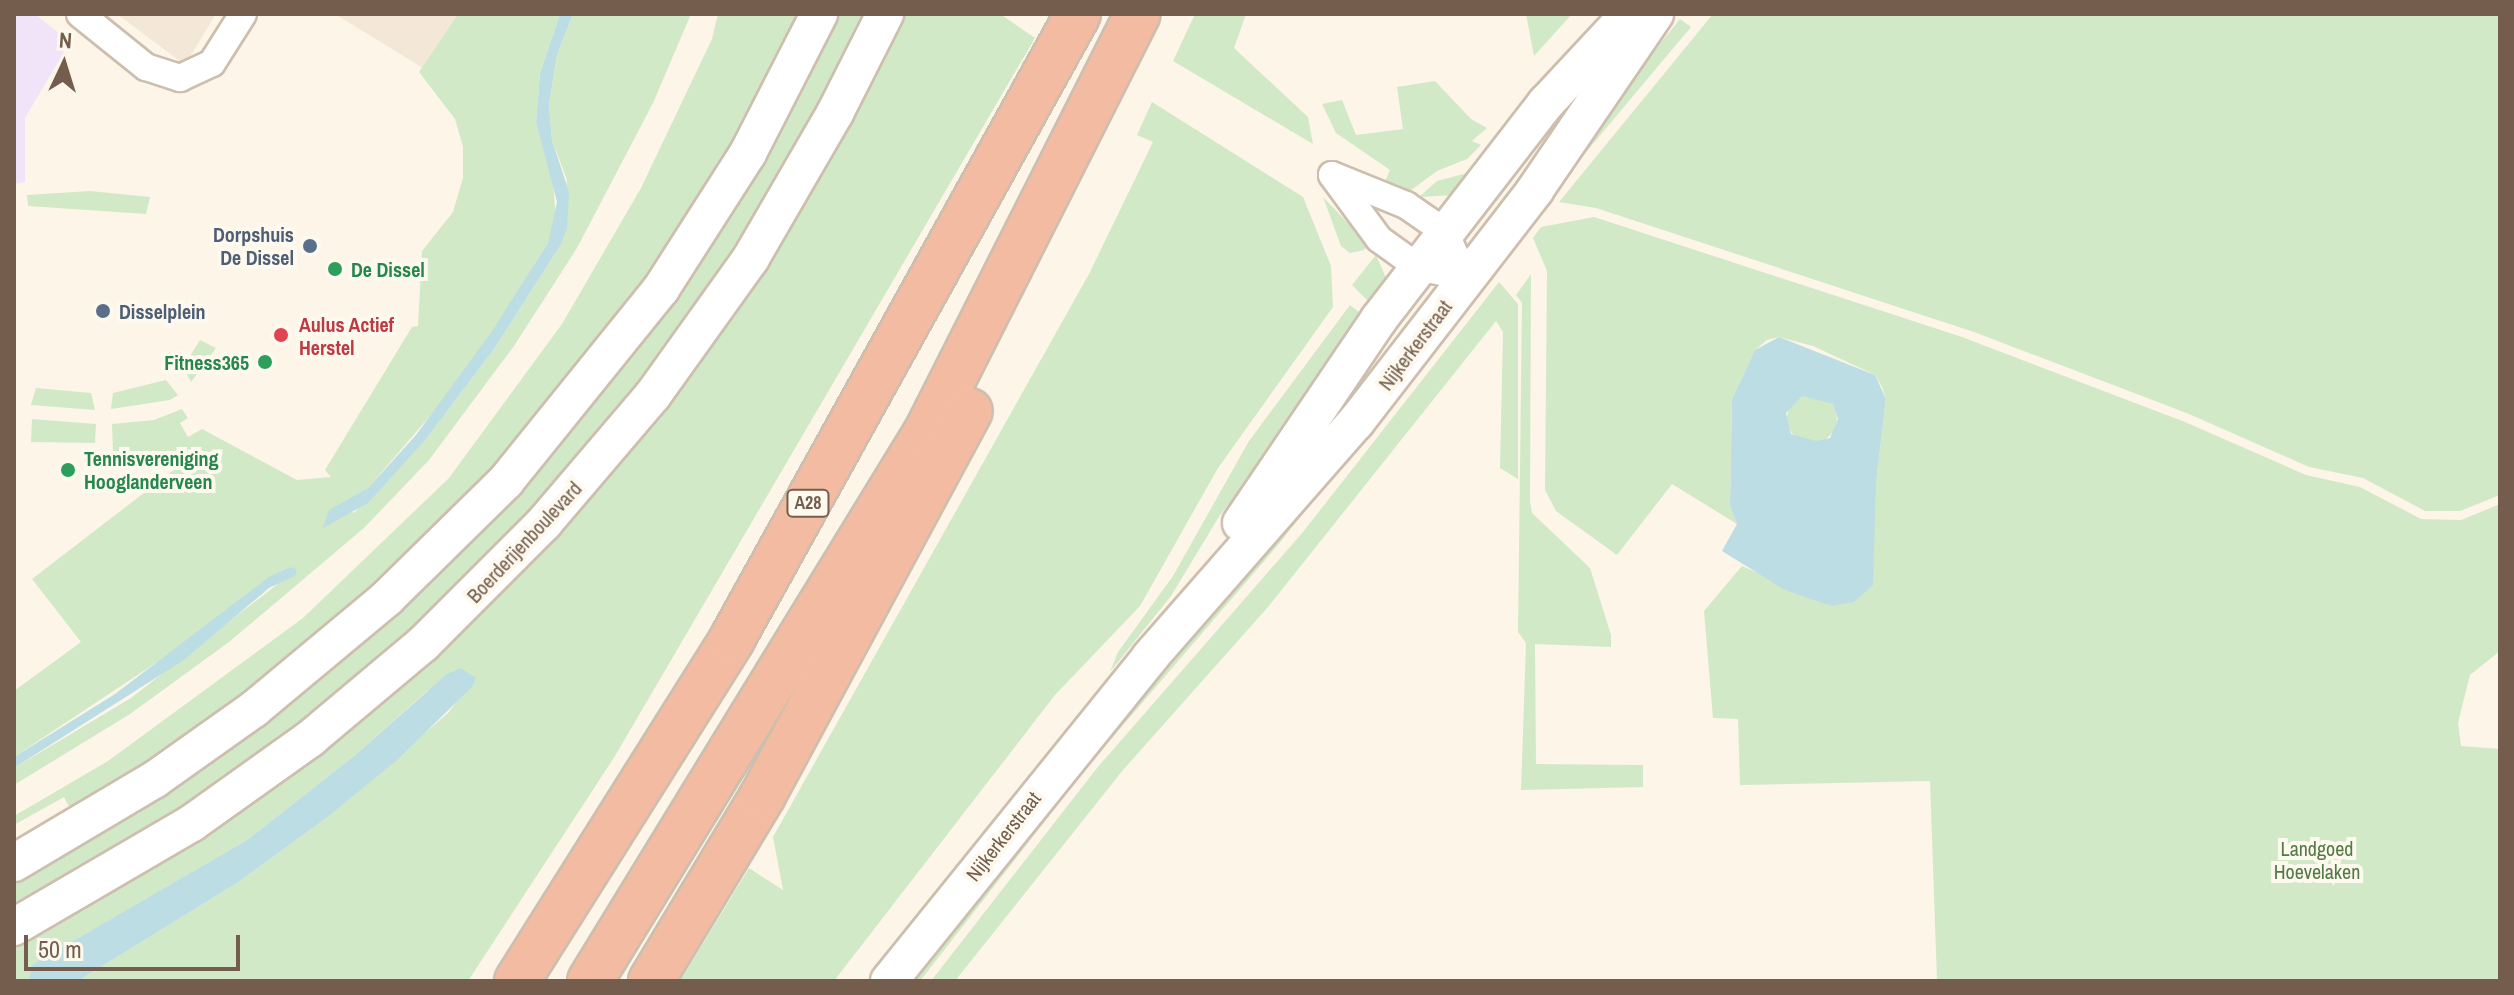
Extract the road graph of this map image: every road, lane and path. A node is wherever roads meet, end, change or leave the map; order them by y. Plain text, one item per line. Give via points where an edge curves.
1 (80, 14) edge
2 (243, 14) edge
3 (819, 14) edge
4 (885, 14) edge
5 (1078, 14) edge
6 (1138, 14) edge
7 (1152, 14) edge
8 (1629, 14) edge
9 (1655, 14) edge
10 (1445, 232) junction
11 (1418, 267) junction
12 (1465, 277) junction
13 (1150, 657) junction
14 (14, 863) edge
15 (14, 927) edge
16 (517, 981) edge
17 (590, 981) edge
18 (651, 981) edge
19 (889, 981) edge

1 - 2 street via 146,67 180,78 212,63
3 - 14 main road via 748,153 661,289 506,481 387,598 254,709 154,780
4 - 15 main road, Boerderijenboulevard via 751,258 653,395 544,523 423,644 311,738 180,831
5 - 16 highway, A28 via 732,639
6 - 17 highway via 927,431
7 - 18 highway via 1122,105 916,520 763,795
8 - 10 main road, Nijkerkerstraat via 1546,103
9 - 12 main road, Nijkerkerstraat via 1535,190
10 - 11 main road, Nijkerkerstraat
10 - 11 street via 1406,205 1332,175 1379,239
10 - 12 street
11 - 12 street
11 - 13 main road, Nijkerkerstraat
12 - 13 main road, Nijkerkerstraat via 1356,422
13 - 19 main road, Nijkerkerstraat

